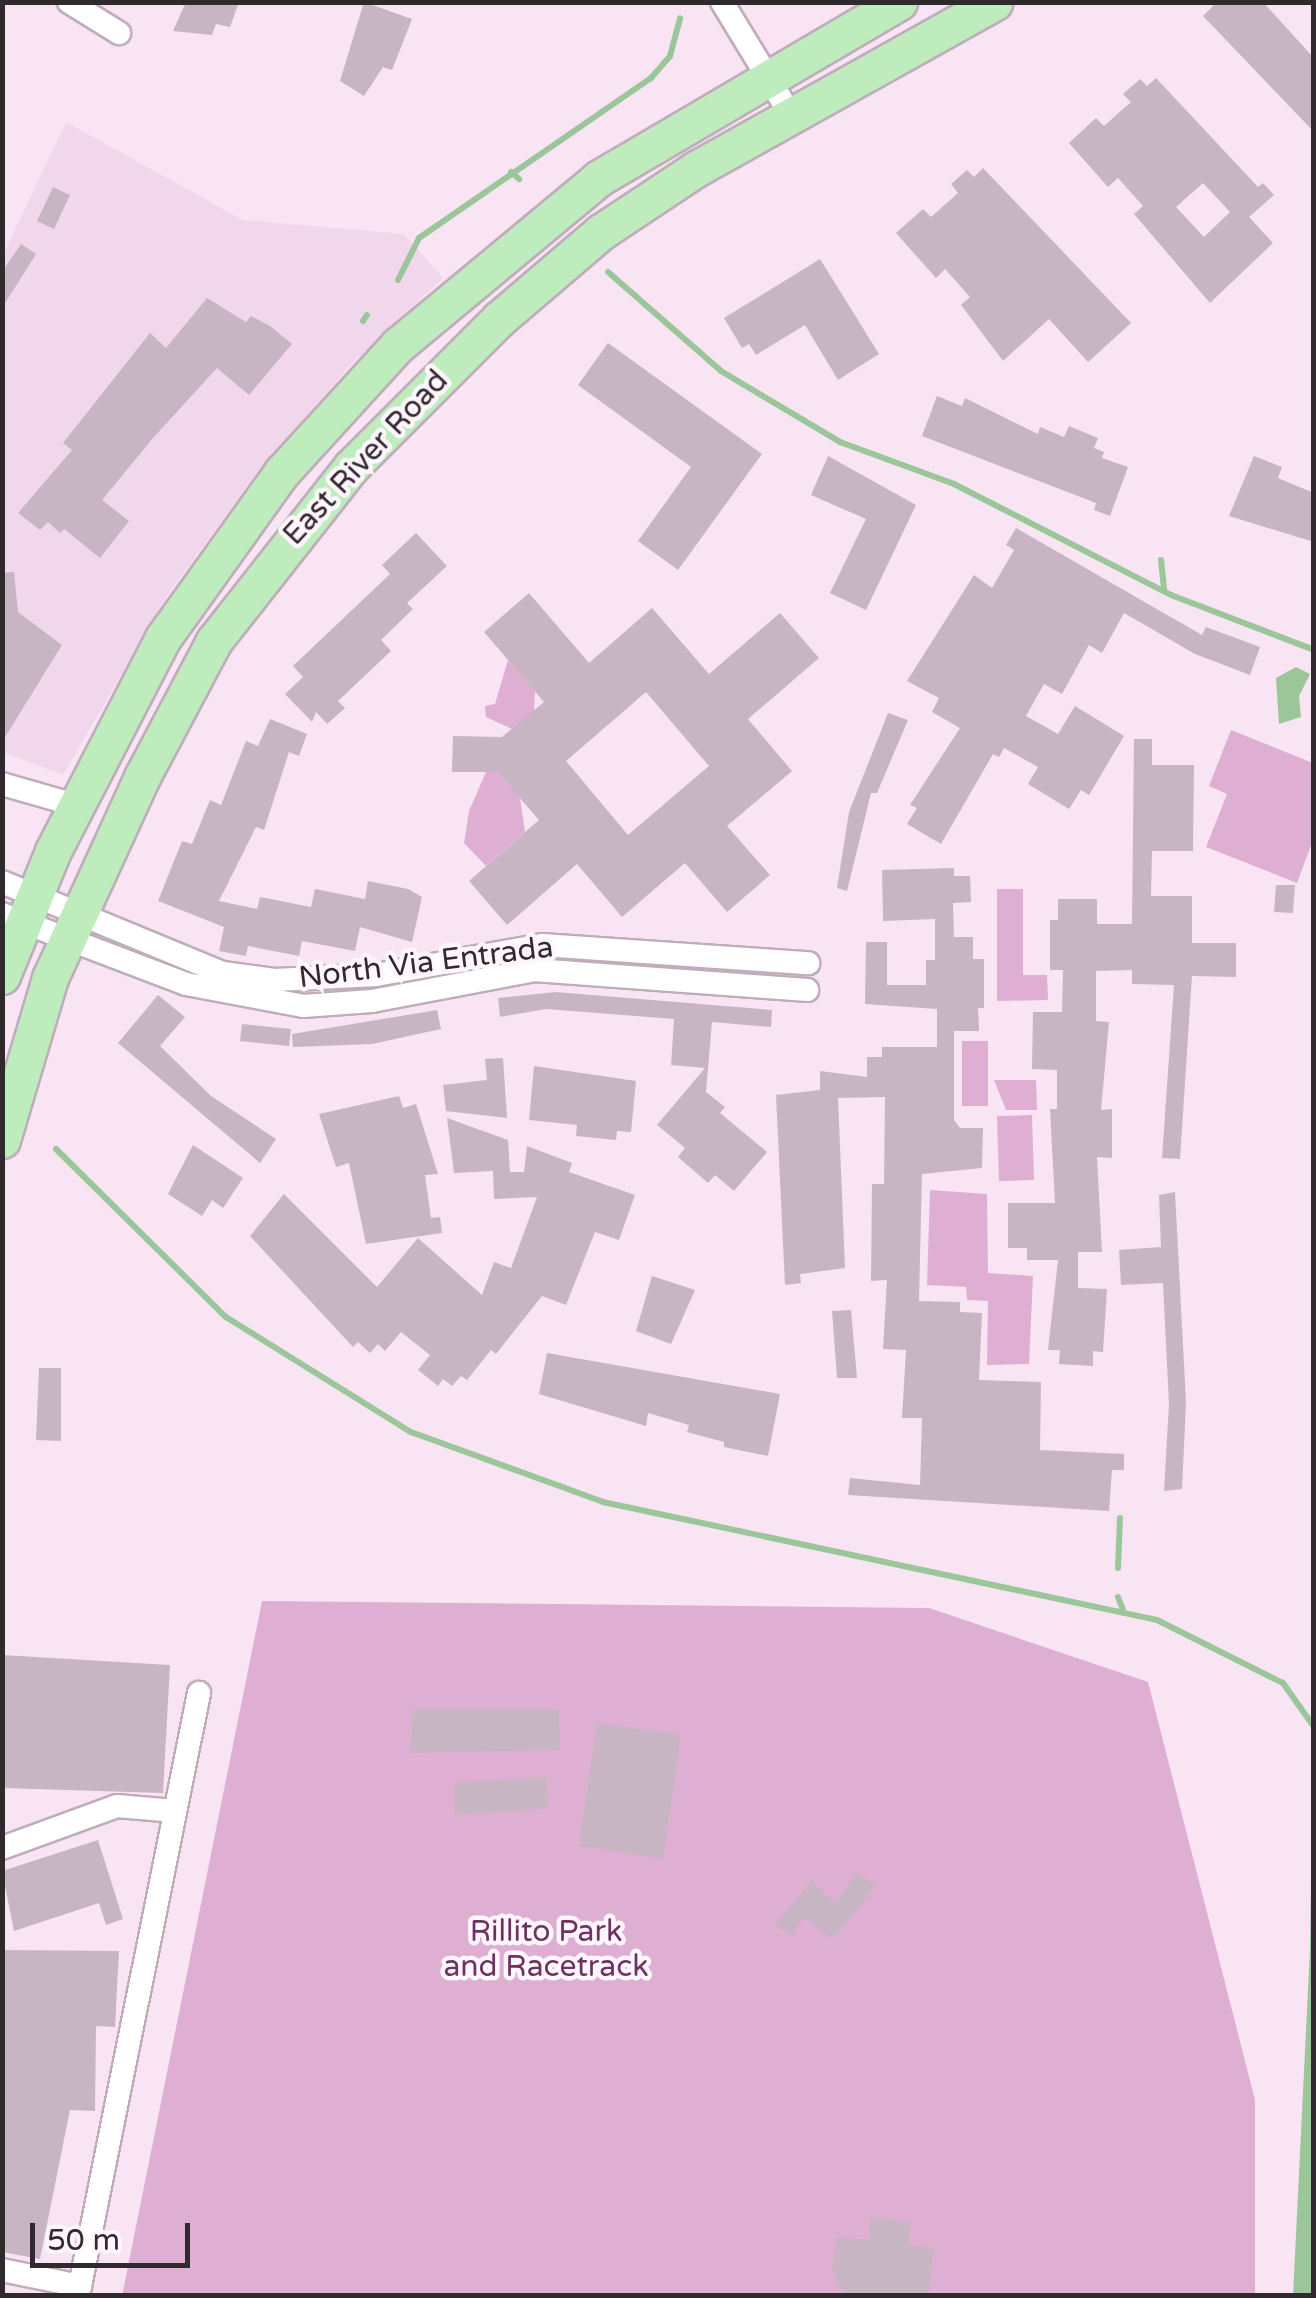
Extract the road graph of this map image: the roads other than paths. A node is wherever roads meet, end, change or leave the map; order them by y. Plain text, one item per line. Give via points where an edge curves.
1 (69, 2) edge
2 (722, 2) edge
3 (899, 2) edge
4 (995, 2) edge
5 (119, 33) dead end
6 (770, 73) junction
7 (790, 114) junction
8 (2, 784) edge
9 (75, 806) junction
10 (16, 902) edge
11 (72, 923) junction
12 (808, 963) dead end
13 (2, 976) edge
14 (807, 990) dead end
15 (2, 1140) edge
16 (198, 1693) dead end
17 (175, 1812) junction
18 (2, 1848) edge
19 (2, 2270) edge

1 - 5 street
2 - 6 street
3 - 6 main road, East River Road
4 - 7 main road, East River Road
6 - 7 street
6 - 9 main road, East River Road via 599,178 398,345 282,472 200,582 146,668
7 - 11 main road, East River Road via 600,232 499,319 351,467 214,640
8 - 9 street
9 - 10 main road, East River Road
10 - 11 street, North Via Entrada
10 - 13 main road, East River Road
11 - 12 street, North Via Entrada via 224,973 275,980 376,975 542,946
11 - 14 street, North Via Entrada via 186,984 303,1006 372,1002 534,970
11 - 15 main road, East River Road
16 - 17 street
17 - 18 street via 117,1806
17 - 19 street via 80,2286

